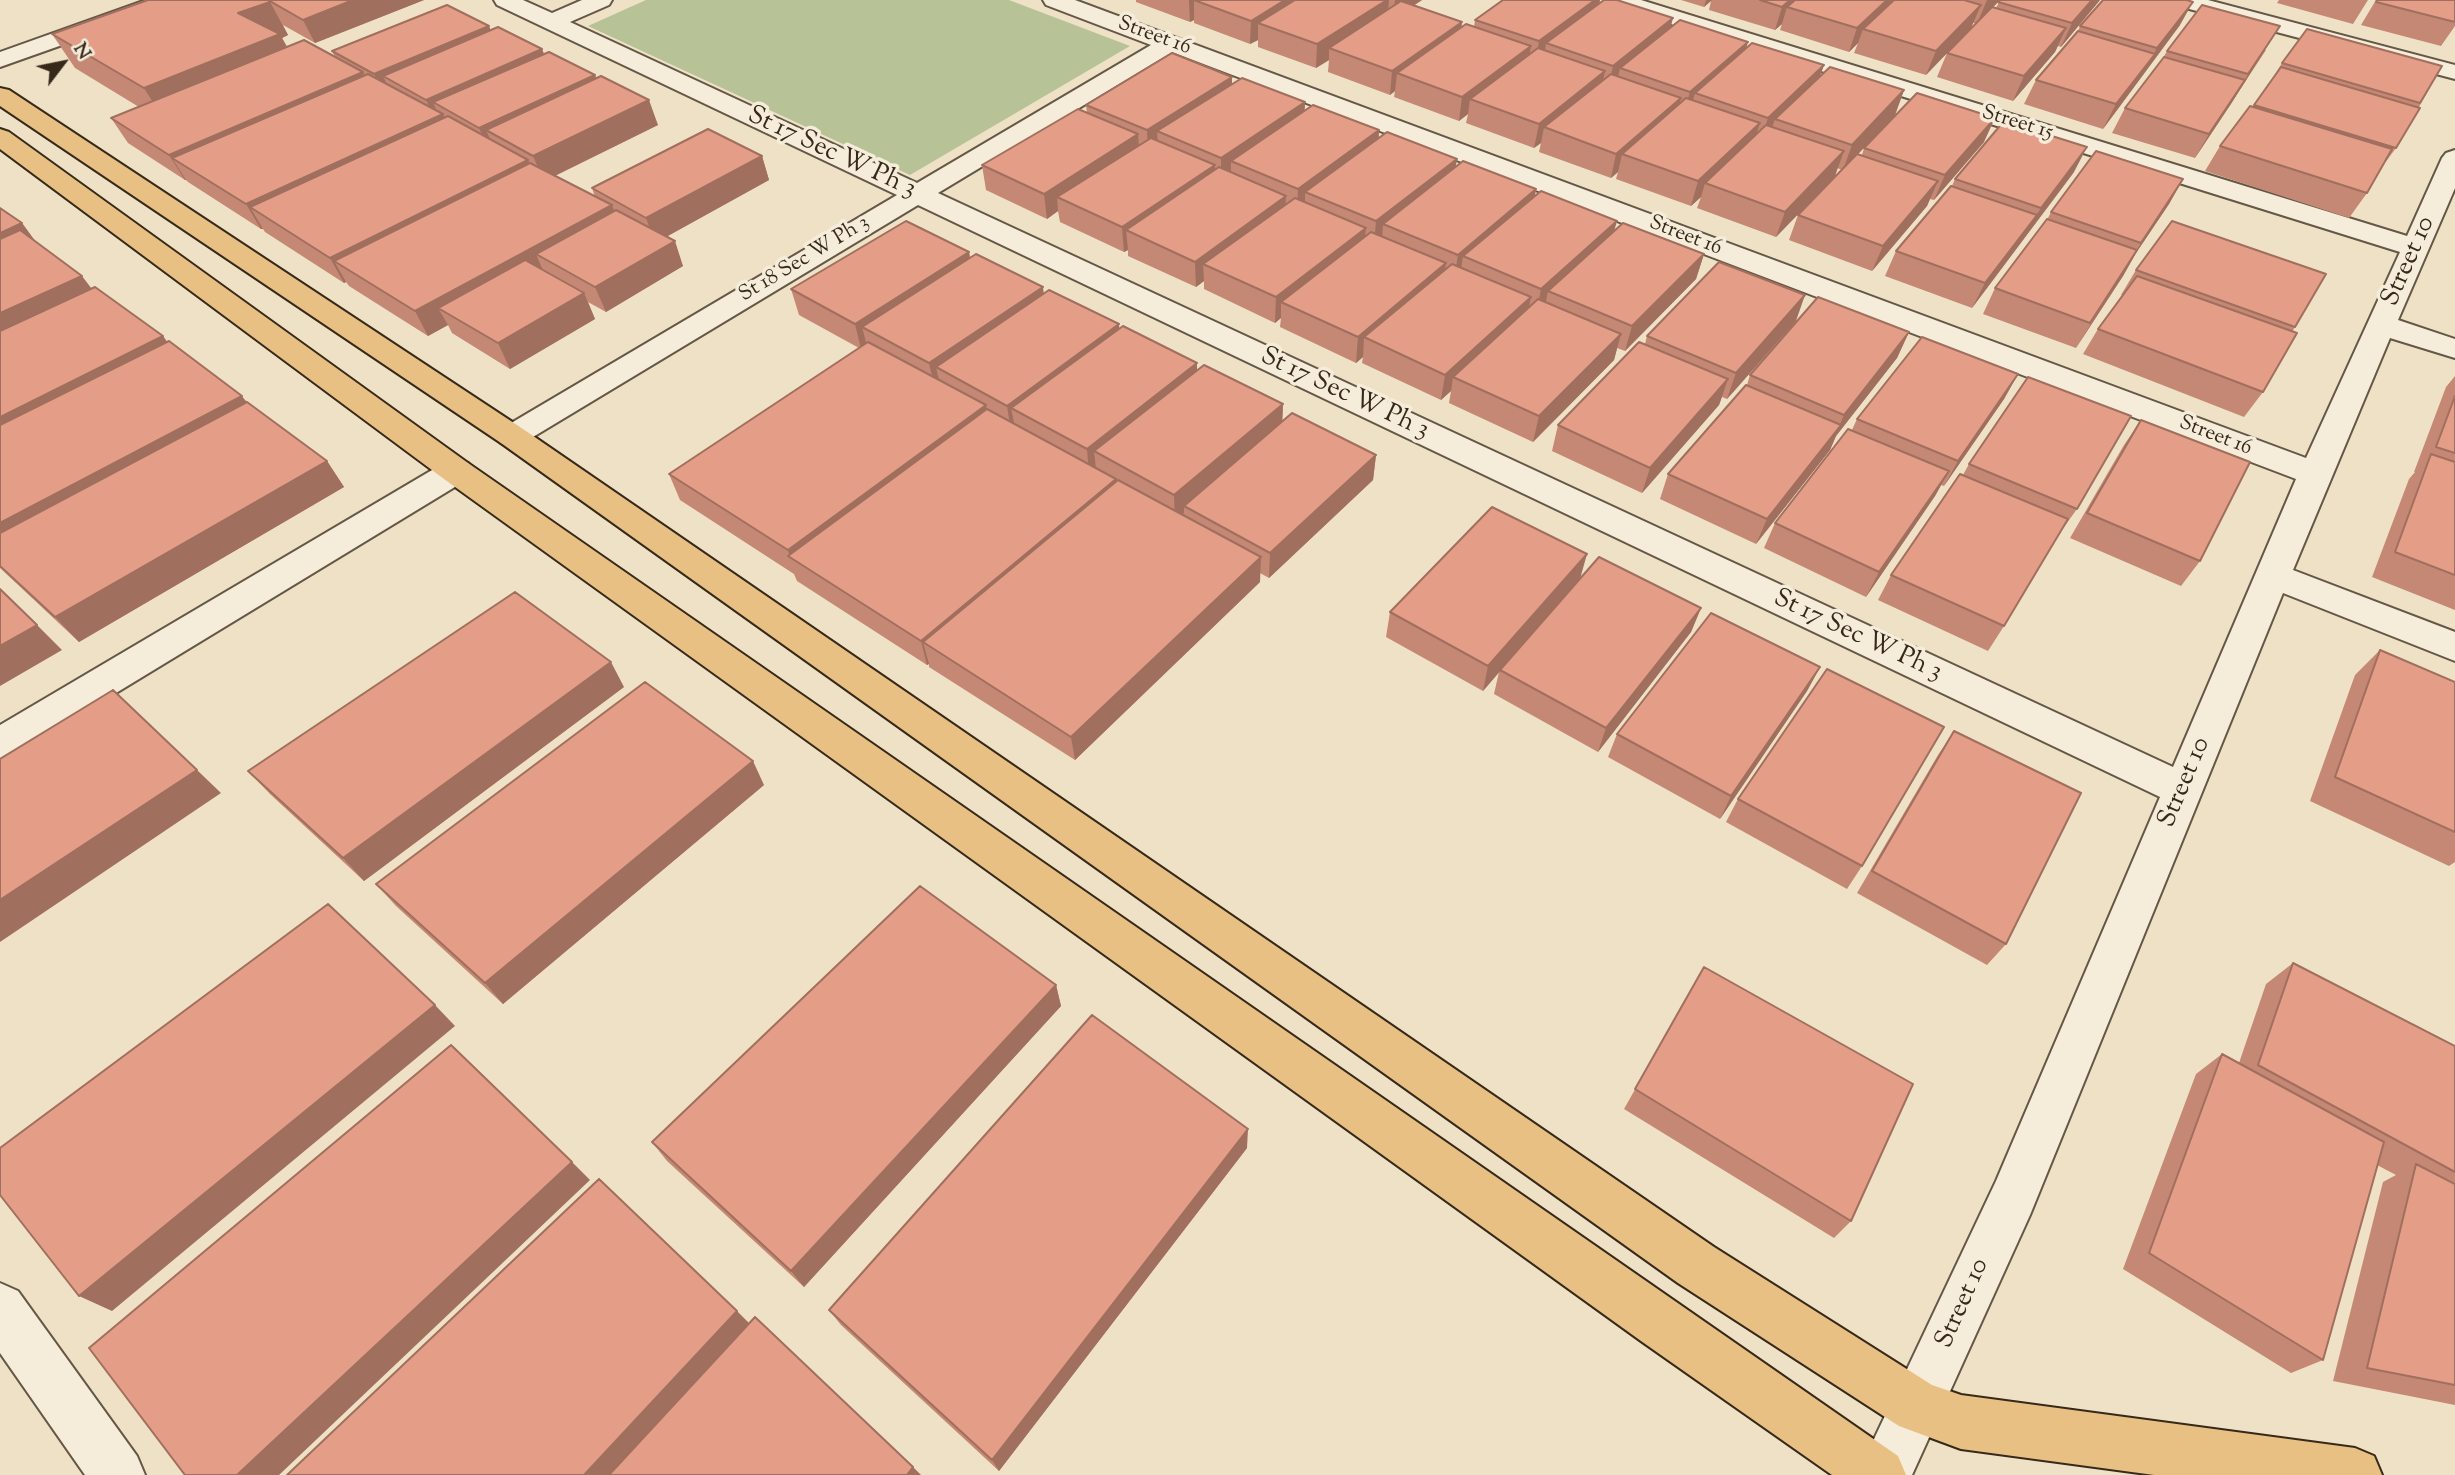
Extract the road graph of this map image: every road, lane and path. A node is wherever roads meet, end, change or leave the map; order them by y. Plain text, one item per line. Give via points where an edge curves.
1 (167, 0) edge
2 (505, 0) edge
3 (601, 0) edge
4 (1054, 0) edge
5 (1618, 0) edge
6 (2182, 0) edge
7 (551, 22) junction
8 (1171, 43) junction
9 (0, 60) edge
10 (2455, 72) edge
11 (0, 95) edge
12 (0, 137) edge
13 (2455, 159) edge
14 (916, 194) junction
15 (2417, 248) junction
16 (2382, 325) junction
17 (2455, 349) edge
18 (512, 436) junction
19 (456, 471) junction
20 (2315, 474) junction
21 (2274, 576) junction
22 (2455, 647) edge
23 (0, 744) edge
24 (2183, 790) junction
25 (0, 1309) edge
26 (1918, 1407) junction
27 (118, 1475) edge
28 (1878, 1475) edge
29 (1884, 1475) edge
30 (2355, 1475) edge

1 - 9 street
2 - 7 street, St 17 Sec W Ph 3
3 - 7 street
4 - 8 street, Street 16
5 - 15 street, Street 15
6 - 10 street
7 - 14 street, St 17 Sec W Ph 3
8 - 14 street, St 18 Sec W Ph 3
8 - 20 street, Street 16
11 - 18 main road
12 - 19 main road
13 - 15 street, Street 10
14 - 18 street, St 18 Sec W Ph 3
14 - 24 street, St 17 Sec W Ph 3
15 - 16 street, Street 10
16 - 17 street
16 - 20 street, Street 10
18 - 26 main road via 1696,1265
19 - 23 street
19 - 28 main road
20 - 21 street, Street 10
21 - 22 street
21 - 24 street, Street 10
24 - 26 street, Street 10 via 2012,1198
25 - 27 street
26 - 29 street, Street 10
26 - 30 main road via 1961,1422

